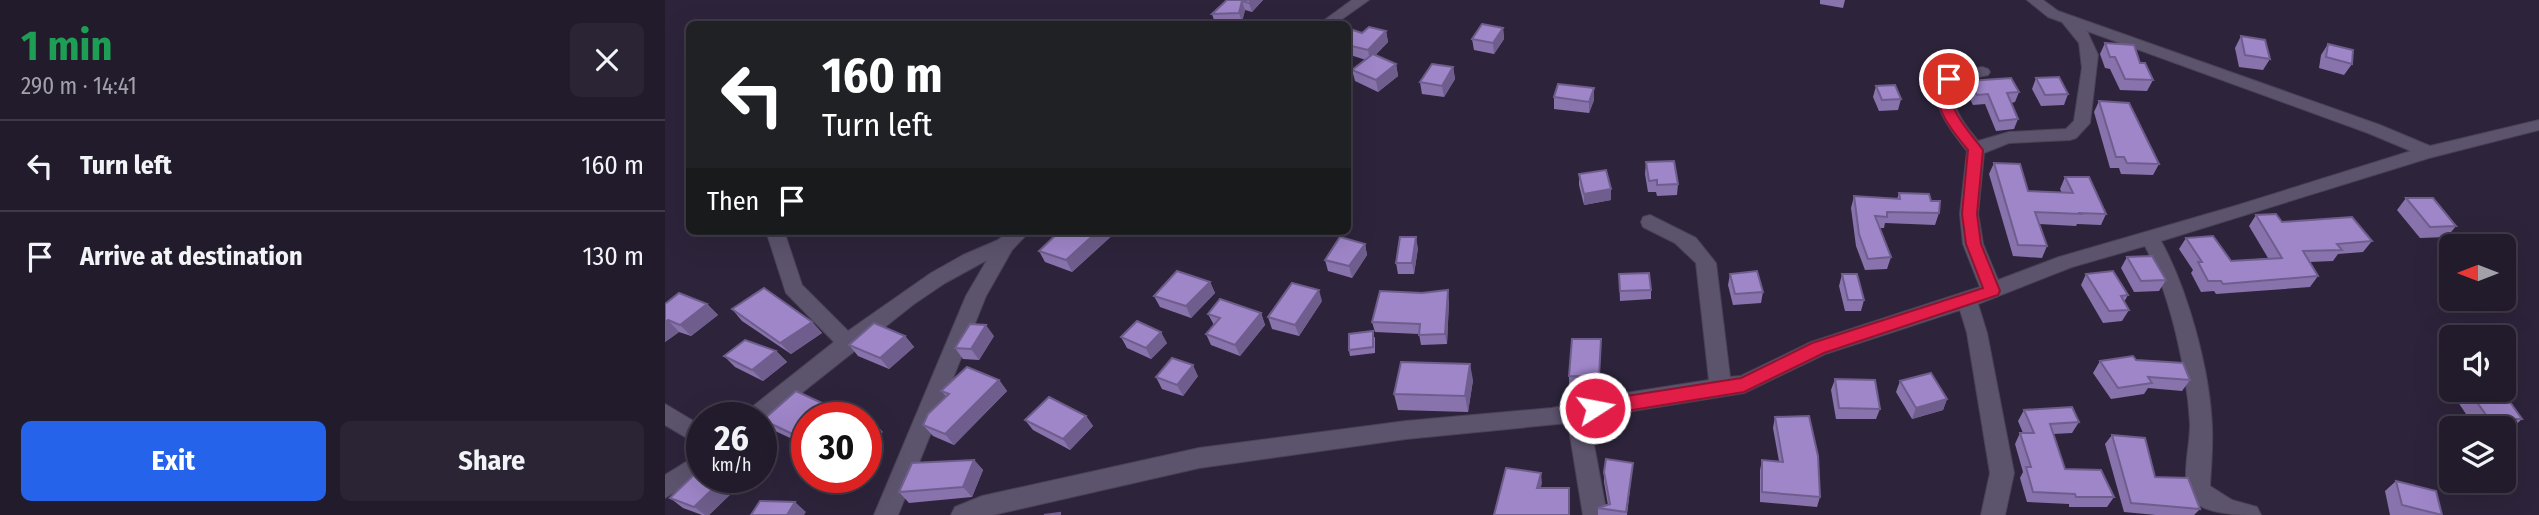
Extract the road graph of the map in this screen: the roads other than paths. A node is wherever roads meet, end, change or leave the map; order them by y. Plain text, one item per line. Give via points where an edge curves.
1 (1362, 0) edge
2 (2034, 0) edge
3 (2066, 19) junction
4 (1330, 21) edge
5 (1982, 72) dead end
6 (2539, 125) edge
7 (1976, 150) junction
8 (2431, 153) junction
9 (1650, 222) dead end
10 (776, 235) edge
11 (1013, 238) edge
12 (2150, 238) junction
13 (1992, 291) junction
14 (1967, 300) junction
15 (847, 343) junction
16 (1721, 389) junction
17 (775, 402) edge
18 (665, 413) edge
19 (1577, 413) junction
20 (686, 427) edge
21 (686, 473) edge
22 (665, 488) edge
23 (885, 515) edge
24 (964, 515) edge
25 (1595, 515) edge
26 (1993, 515) edge
27 (2249, 515) edge

1 - 4 street
2 - 3 street
3 - 7 street via 2084,35 2092,58 2082,123 2070,134 2004,138
3 - 8 street
5 - 7 street via 1949,79 1944,88 1953,122
6 - 8 street
7 - 13 street via 1969,214 1973,244
8 - 12 street
9 - 16 street via 1681,237 1700,251 1706,263
10 - 15 street via 793,288
11 - 15 street via 940,275
11 - 23 street via 976,296
12 - 13 street via 2066,262
12 - 27 street via 2166,268 2197,380 2201,427 2198,488 2204,497
13 - 14 street
14 - 16 street via 1818,348 1744,384
14 - 26 street via 2002,473
15 - 17 street
16 - 19 street
18 - 20 street
19 - 24 street via 1406,429 1199,457
19 - 25 street
21 - 22 street

